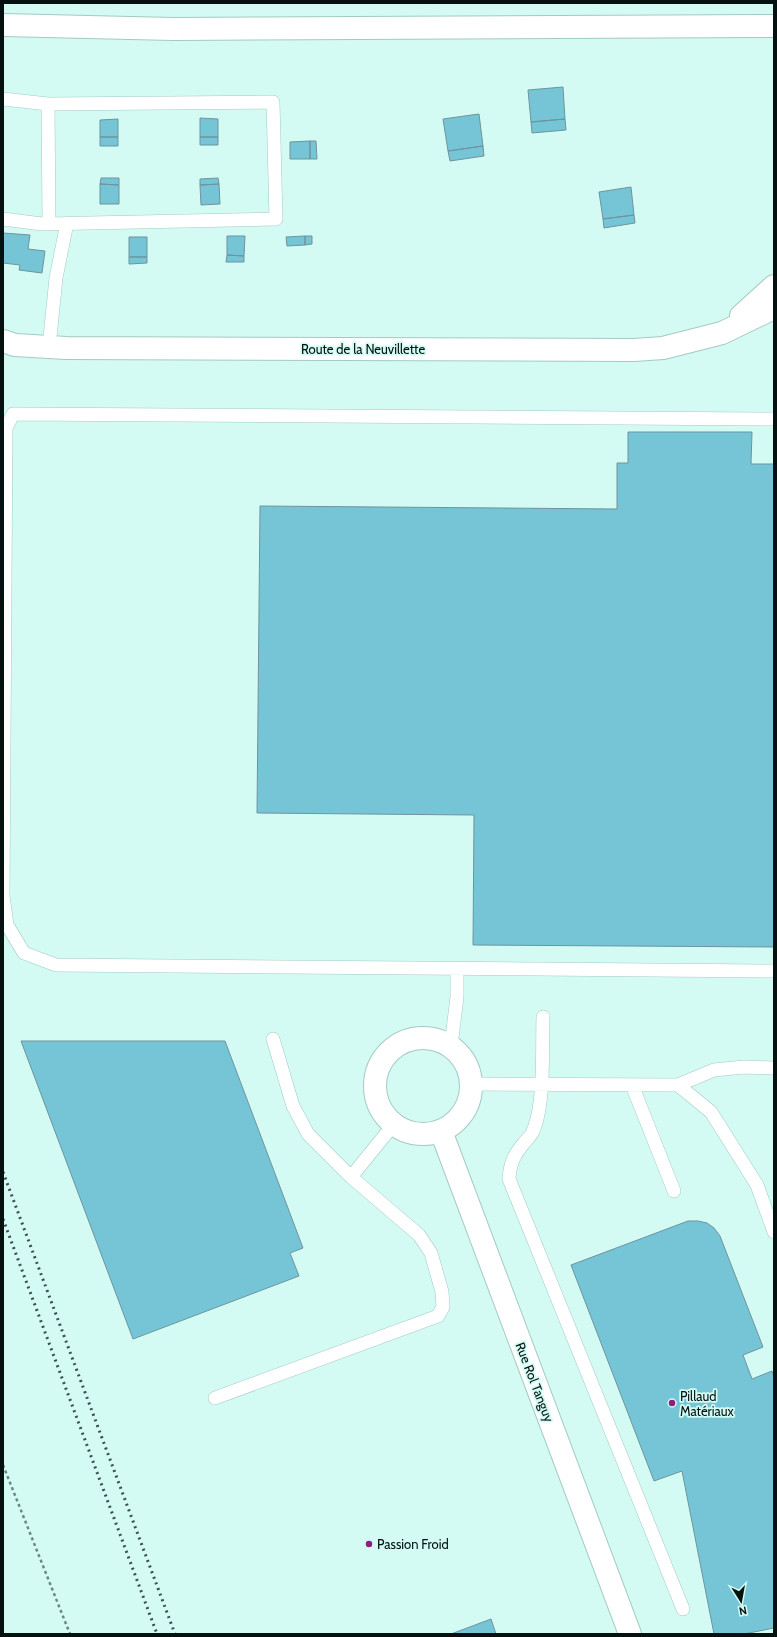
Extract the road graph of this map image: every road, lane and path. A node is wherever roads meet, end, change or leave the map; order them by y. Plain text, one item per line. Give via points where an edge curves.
1 (3, 25) edge
2 (774, 26) edge
3 (3, 99) edge
4 (48, 104) junction
5 (3, 219) edge
6 (49, 223) junction
7 (67, 223) junction
8 (774, 286) edge
9 (774, 308) edge
10 (722, 333) junction
11 (3, 341) edge
12 (49, 347) junction
13 (774, 419) edge
14 (457, 969) junction
15 (774, 970) edge
16 (543, 1017) dead end
17 (273, 1039) dead end
18 (451, 1046) junction
19 (774, 1068) edge
20 (472, 1084) junction
21 (541, 1085) junction
22 (632, 1085) junction
23 (678, 1085) junction
24 (394, 1124) junction
25 (441, 1131) junction
26 (350, 1177) junction
27 (674, 1191) dead end
28 (774, 1232) edge
29 (215, 1398) dead end
30 (3, 1465) edge
31 (683, 1609) dead end
32 (70, 1634) edge
33 (630, 1634) edge

1 - 2 main road via 173,29
3 - 4 lane
4 - 6 lane
4 - 7 lane via 273,102 276,219
5 - 6 lane
6 - 7 lane
7 - 12 lane via 56,278
8 - 10 main road, Route de la Neuvillette
9 - 10 main road, Route de la Neuvillette
10 - 12 main road, Route de la Neuvillette via 663,348 634,350
11 - 12 main road, Route de la Neuvillette via 15,345
13 - 14 lane via 12,414 6,428 3,896 7,925 24,953 56,965
14 - 15 lane
14 - 18 lane via 457,997
16 - 21 lane
17 - 26 lane via 293,1106 308,1134
18 - 20 main road via 469,1069
18 - 24 main road via 436,1039 419,1038 403,1042 390,1052 380,1065 375,1080 376,1097 383,1112
19 - 23 lane via 714,1070
20 - 21 lane
20 - 25 main road via 464,1112 454,1123
21 - 22 lane
21 - 31 lane via 538,1115 533,1132 515,1153 509,1179
22 - 23 lane
22 - 27 lane
23 - 28 lane via 711,1112 757,1185
24 - 25 main road via 409,1132 425,1134
24 - 26 lane
25 - 33 main road, Rue Rol Tanguy
26 - 29 lane via 419,1235 431,1252 442,1292 443,1307 438,1316
30 - 32 path

